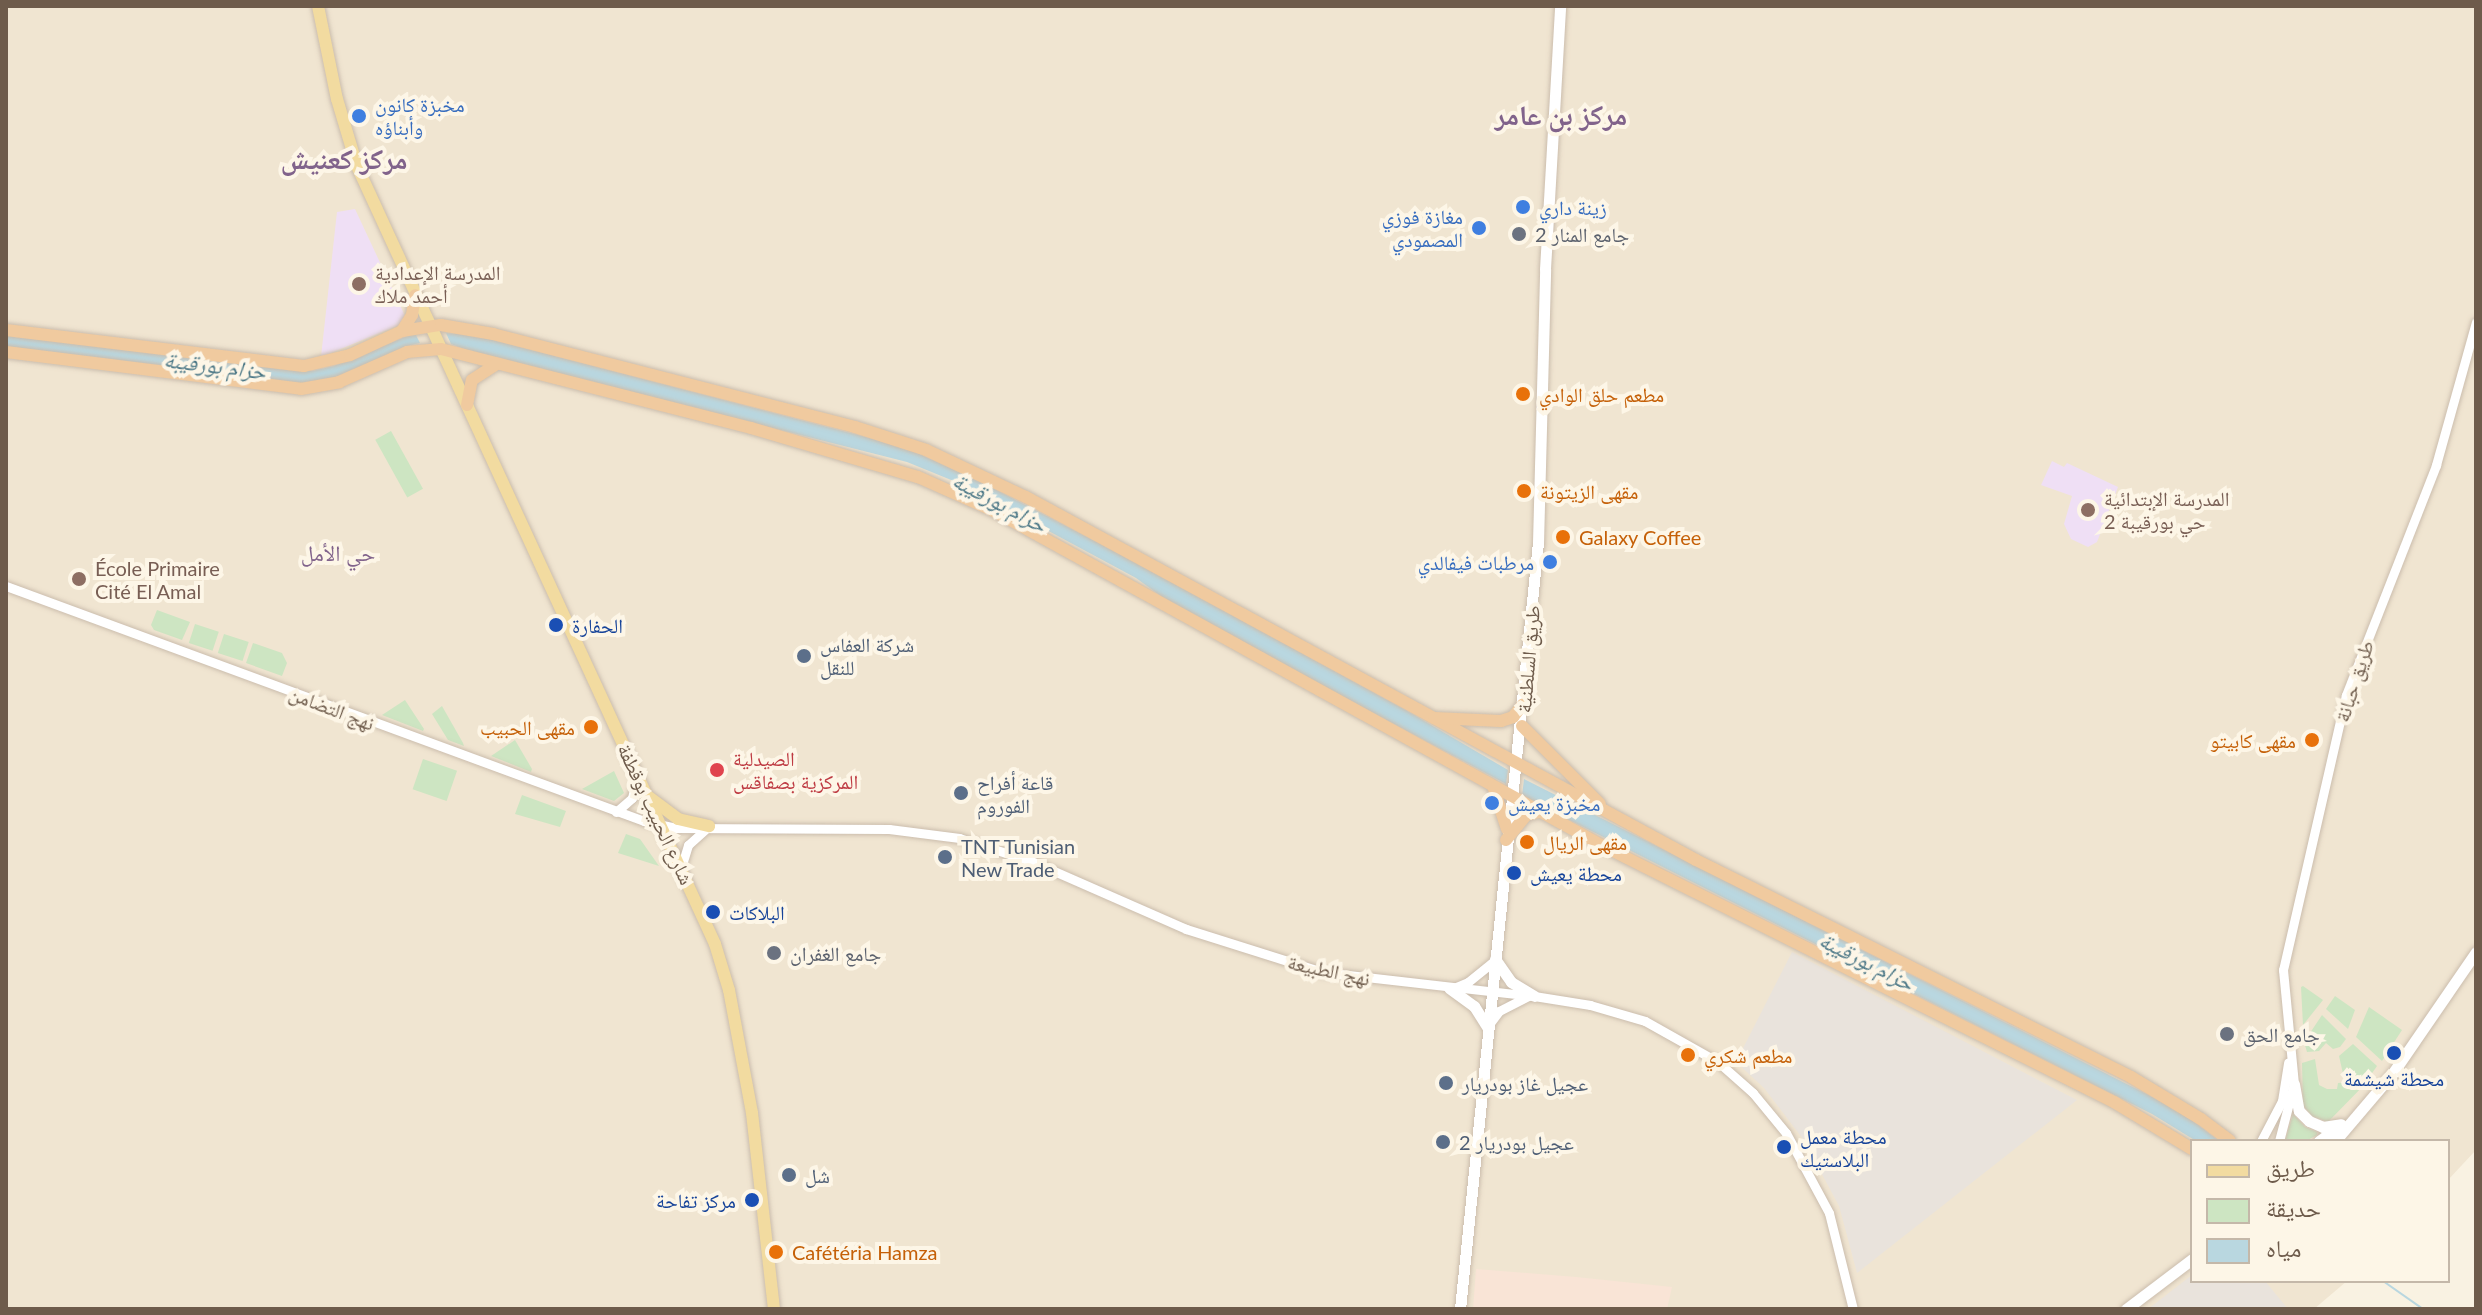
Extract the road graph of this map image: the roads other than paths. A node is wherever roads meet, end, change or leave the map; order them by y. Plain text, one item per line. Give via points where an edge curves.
1 (318, 6) edge
2 (1560, 6) edge
3 (415, 295) junction
4 (2476, 322) edge
5 (429, 325) junction
6 (6, 330) edge
7 (402, 331) junction
8 (441, 349) junction
9 (6, 352) edge
10 (497, 364) junction
11 (467, 405) junction
12 (6, 586) edge
13 (1523, 704) junction
14 (1429, 718) junction
15 (1522, 726) junction
16 (1517, 765) junction
17 (637, 774) junction
18 (1493, 786) junction
19 (645, 793) junction
20 (1512, 798) junction
21 (616, 812) junction
22 (1539, 812) junction
23 (1607, 813) junction
24 (660, 826) junction
25 (709, 826) junction
26 (1506, 834) junction
27 (681, 868) junction
28 (2476, 952) edge
29 (1494, 960) junction
30 (1451, 988) junction
31 (1491, 992) junction
32 (1532, 996) junction
33 (1487, 1026) junction
34 (2289, 1051) junction
35 (2294, 1084) junction
36 (2365, 1109) junction
37 (2341, 1124) junction
38 (2227, 1139) edge
39 (2262, 1139) edge
40 (2280, 1139) edge
41 (2322, 1139) edge
42 (2337, 1139) edge
43 (2190, 1148) edge
44 (2190, 1258) edge
45 (774, 1309) edge
46 (1460, 1309) edge
47 (1853, 1309) edge
48 (2126, 1309) edge

1 - 3 main road, شارع الحبيب بوقطفة via 346,134
2 - 13 main road, طريق السلطنية via 1545,269 1538,543
3 - 5 main road, شارع الحبيب بوقطفة
3 - 7 highway
4 - 34 street, طريق حبانة via 2436,465 2346,695 2283,970
5 - 7 highway
5 - 8 main road, شارع الحبيب بوقطفة
5 - 14 highway via 493,334 926,450 1026,497
6 - 7 highway via 304,366 350,355
8 - 9 highway via 407,352 339,382 301,389
8 - 10 highway
8 - 11 main road, شارع الحبيب بوقطفة
10 - 11 highway via 472,380
10 - 18 highway via 824,447 940,486 1004,516
11 - 17 main road, شارع الحبيب بوقطفة
12 - 21 street, نهج التضامن
13 - 14 highway via 1513,717 1501,721
13 - 15 main road, طريق السلطنية
14 - 16 highway
15 - 16 main road, طريق السلطنية
15 - 23 highway
16 - 20 main road, طريق السلطنية
16 - 23 highway
17 - 19 main road, شارع الحبيب بوقطفة
17 - 21 street via 632,798
18 - 20 highway
18 - 26 highway
19 - 24 main road, شارع الحبيب بوقطفة
19 - 25 main road via 678,819
20 - 22 highway
20 - 26 main road, طريق السلطنية
21 - 24 street, نهج التضامن
22 - 26 highway via 1526,815
22 - 43 highway via 2114,1102
23 - 38 highway via 2131,1077
24 - 25 street, نهج الطبيعة
24 - 27 main road, شارع الحبيب بوقطفة
25 - 27 street via 688,845
25 - 30 street, نهج الطبيعة via 889,829 959,838 1021,857 1186,929 1262,955 1322,972
26 - 29 main road, طريق السلطنية
27 - 45 main road, شارع الحبيب بوقطفة via 715,944 737,1027
28 - 36 main road
29 - 30 street via 1468,982
29 - 31 main road, طريق السلطنية
29 - 32 main road via 1511,982
30 - 31 street, نهج الطبيعة
30 - 33 main road via 1474,1006
31 - 32 street, نهج الطبيعة
31 - 33 main road, طريق السلطنية
32 - 33 street via 1499,1011
32 - 47 street, نهج الطبيعة via 1645,1021 1710,1056 1741,1081 1786,1133 1816,1186 1839,1242
33 - 46 main road, طريق السلطنية
34 - 35 street, طريق حبانة
34 - 39 street, طريق حبانة via 2282,1101
35 - 37 main road via 2299,1111 2309,1121 2323,1127
35 - 40 street, طريق حبانة
36 - 37 main road
36 - 42 main road
37 - 41 main road
44 - 48 main road

